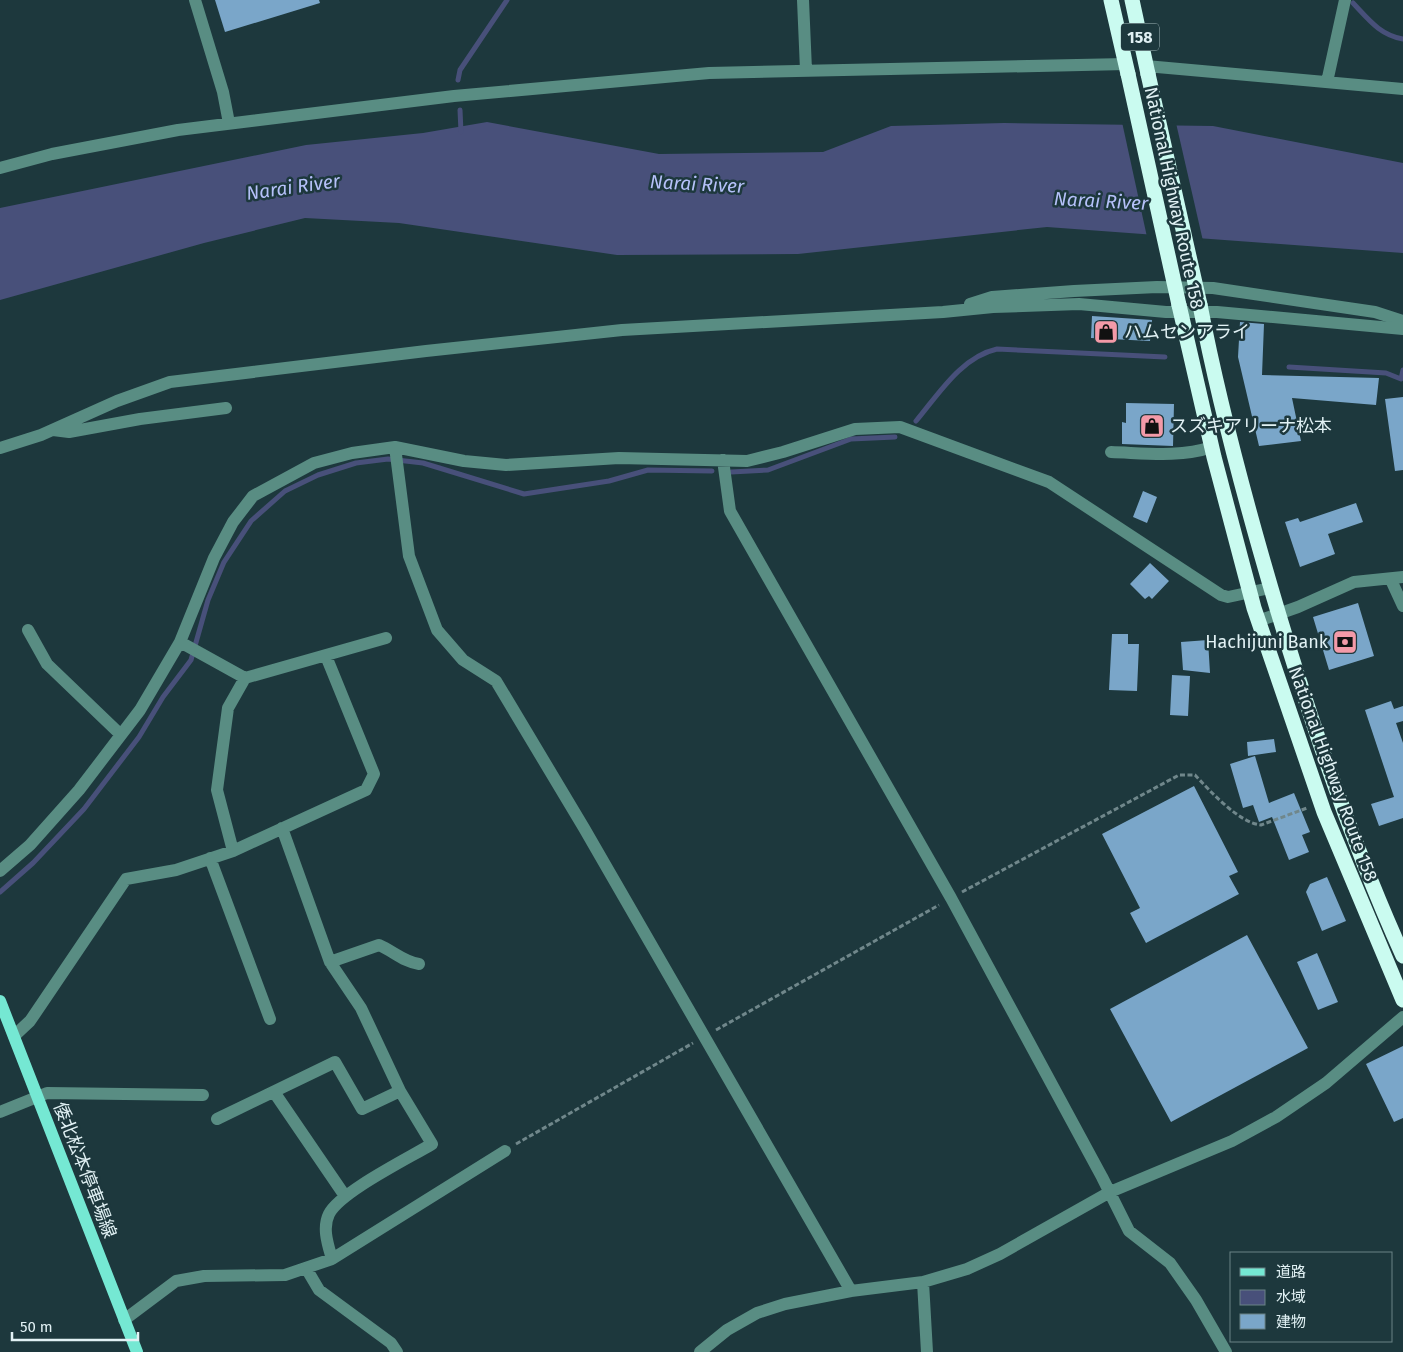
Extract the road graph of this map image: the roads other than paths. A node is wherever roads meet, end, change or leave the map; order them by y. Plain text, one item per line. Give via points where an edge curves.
1 (195, 0) edge
2 (803, 0) edge
3 (1111, 0) edge
4 (1132, 0) edge
5 (1345, 0) edge
6 (1127, 69) junction
7 (806, 70) junction
8 (1147, 70) junction
9 (1327, 82) junction
10 (1403, 89) edge
11 (229, 123) junction
12 (0, 168) edge
13 (1179, 308) junction
14 (1200, 308) junction
15 (943, 312) junction
16 (1403, 321) edge
17 (1403, 329) edge
18 (226, 408) dead end
19 (53, 430) junction
20 (395, 447) junction
21 (1212, 447) junction
22 (0, 448) edge
23 (1111, 452) dead end
24 (723, 460) junction
25 (1397, 578) edge
26 (1270, 588) junction
27 (1250, 593) junction
28 (1403, 606) edge
29 (1278, 614) junction
30 (1258, 621) junction
31 (28, 630) dead end
32 (386, 638) dead end
33 (180, 642) junction
34 (326, 656) junction
35 (245, 678) junction
36 (121, 735) junction
37 (282, 828) junction
38 (232, 851) junction
39 (210, 858) junction
40 (0, 871) edge
41 (1403, 956) edge
42 (330, 962) junction
43 (420, 964) dead end
44 (1403, 1000) edge
45 (0, 1001) edge
46 (1403, 1017) edge
47 (270, 1019) dead end
48 (14, 1036) junction
49 (400, 1091) junction
50 (274, 1092) junction
51 (203, 1095) dead end
52 (37, 1097) junction
53 (0, 1112) edge
54 (218, 1119) dead end
55 (505, 1151) road end
56 (1110, 1192) junction
57 (344, 1196) junction
58 (332, 1259) junction
59 (306, 1268) junction
60 (923, 1282) junction
61 (851, 1291) junction
62 (124, 1320) junction
63 (137, 1352) edge
64 (397, 1352) edge
65 (700, 1352) edge
66 (927, 1352) edge
67 (1226, 1352) edge

1 - 11 street
2 - 7 street
3 - 6 highway, National Highway Route 158 / 158
4 - 8 highway, National Highway Route 158 / 158
5 - 9 street
6 - 7 street
6 - 13 highway, National Highway Route 158 / 158, bridge
7 - 11 street via 709,73 454,96
8 - 9 street
8 - 14 highway, National Highway Route 158 / 158, bridge
9 - 10 street
11 - 12 street via 52,154
13 - 14 street
13 - 15 street via 1079,304
13 - 21 highway, National Highway Route 158 / 158
14 - 17 street
14 - 26 highway, National Highway Route 158 / 158 via 1233,454
15 - 16 street via 992,297 1157,287 1213,288 1375,312
15 - 19 street via 622,330 170,382 117,400
18 - 19 street via 69,432
19 - 22 street
20 - 24 street via 464,461 506,465 619,458
20 - 33 street via 314,463 253,496 233,522 214,558
20 - 61 street via 408,556 437,630 463,660 496,681
21 - 23 street via 1175,454
21 - 27 highway, National Highway Route 158 / 158
24 - 27 street via 747,461 854,429 900,427 1049,482 1221,595
24 - 56 street via 730,512 951,898
25 - 28 street
25 - 29 street via 1354,582
26 - 27 street
26 - 29 highway, National Highway Route 158 / 158
27 - 30 highway, National Highway Route 158 / 158
29 - 30 street
29 - 41 highway, National Highway Route 158 / 158 via 1374,892
30 - 44 highway, National Highway Route 158 / 158 via 1324,812
31 - 36 street via 47,664
32 - 34 street
33 - 35 street
33 - 36 street via 140,710
34 - 35 street
34 - 37 street via 374,774 366,790
35 - 38 street via 228,708 217,790
36 - 40 street via 73,797 30,845
37 - 38 street
37 - 42 street
38 - 39 street
39 - 47 street
39 - 48 street via 176,870 126,879 30,1021
42 - 43 street via 378,945 393,950 408,962
42 - 49 street via 361,1008
45 - 48 main road, 倭北松本停車場線
46 - 56 street via 1326,1083 1276,1117 1232,1141
48 - 52 main road, 倭北松本停車場線
49 - 50 street via 362,1109 335,1062
49 - 57 street via 432,1144
50 - 54 street
50 - 57 street
51 - 52 street via 47,1093
52 - 53 street
52 - 62 main road, 倭北松本停車場線
55 - 58 street
56 - 60 street via 1000,1254 967,1269
56 - 67 street via 1129,1231 1170,1263
57 - 58 street via 329,1214 326,1235
58 - 59 street
59 - 62 street via 285,1275 204,1276 176,1281
59 - 64 street via 319,1290 391,1343
60 - 61 street
60 - 66 street
61 - 65 street via 757,1313 727,1330
62 - 63 main road, 倭北松本停車場線

